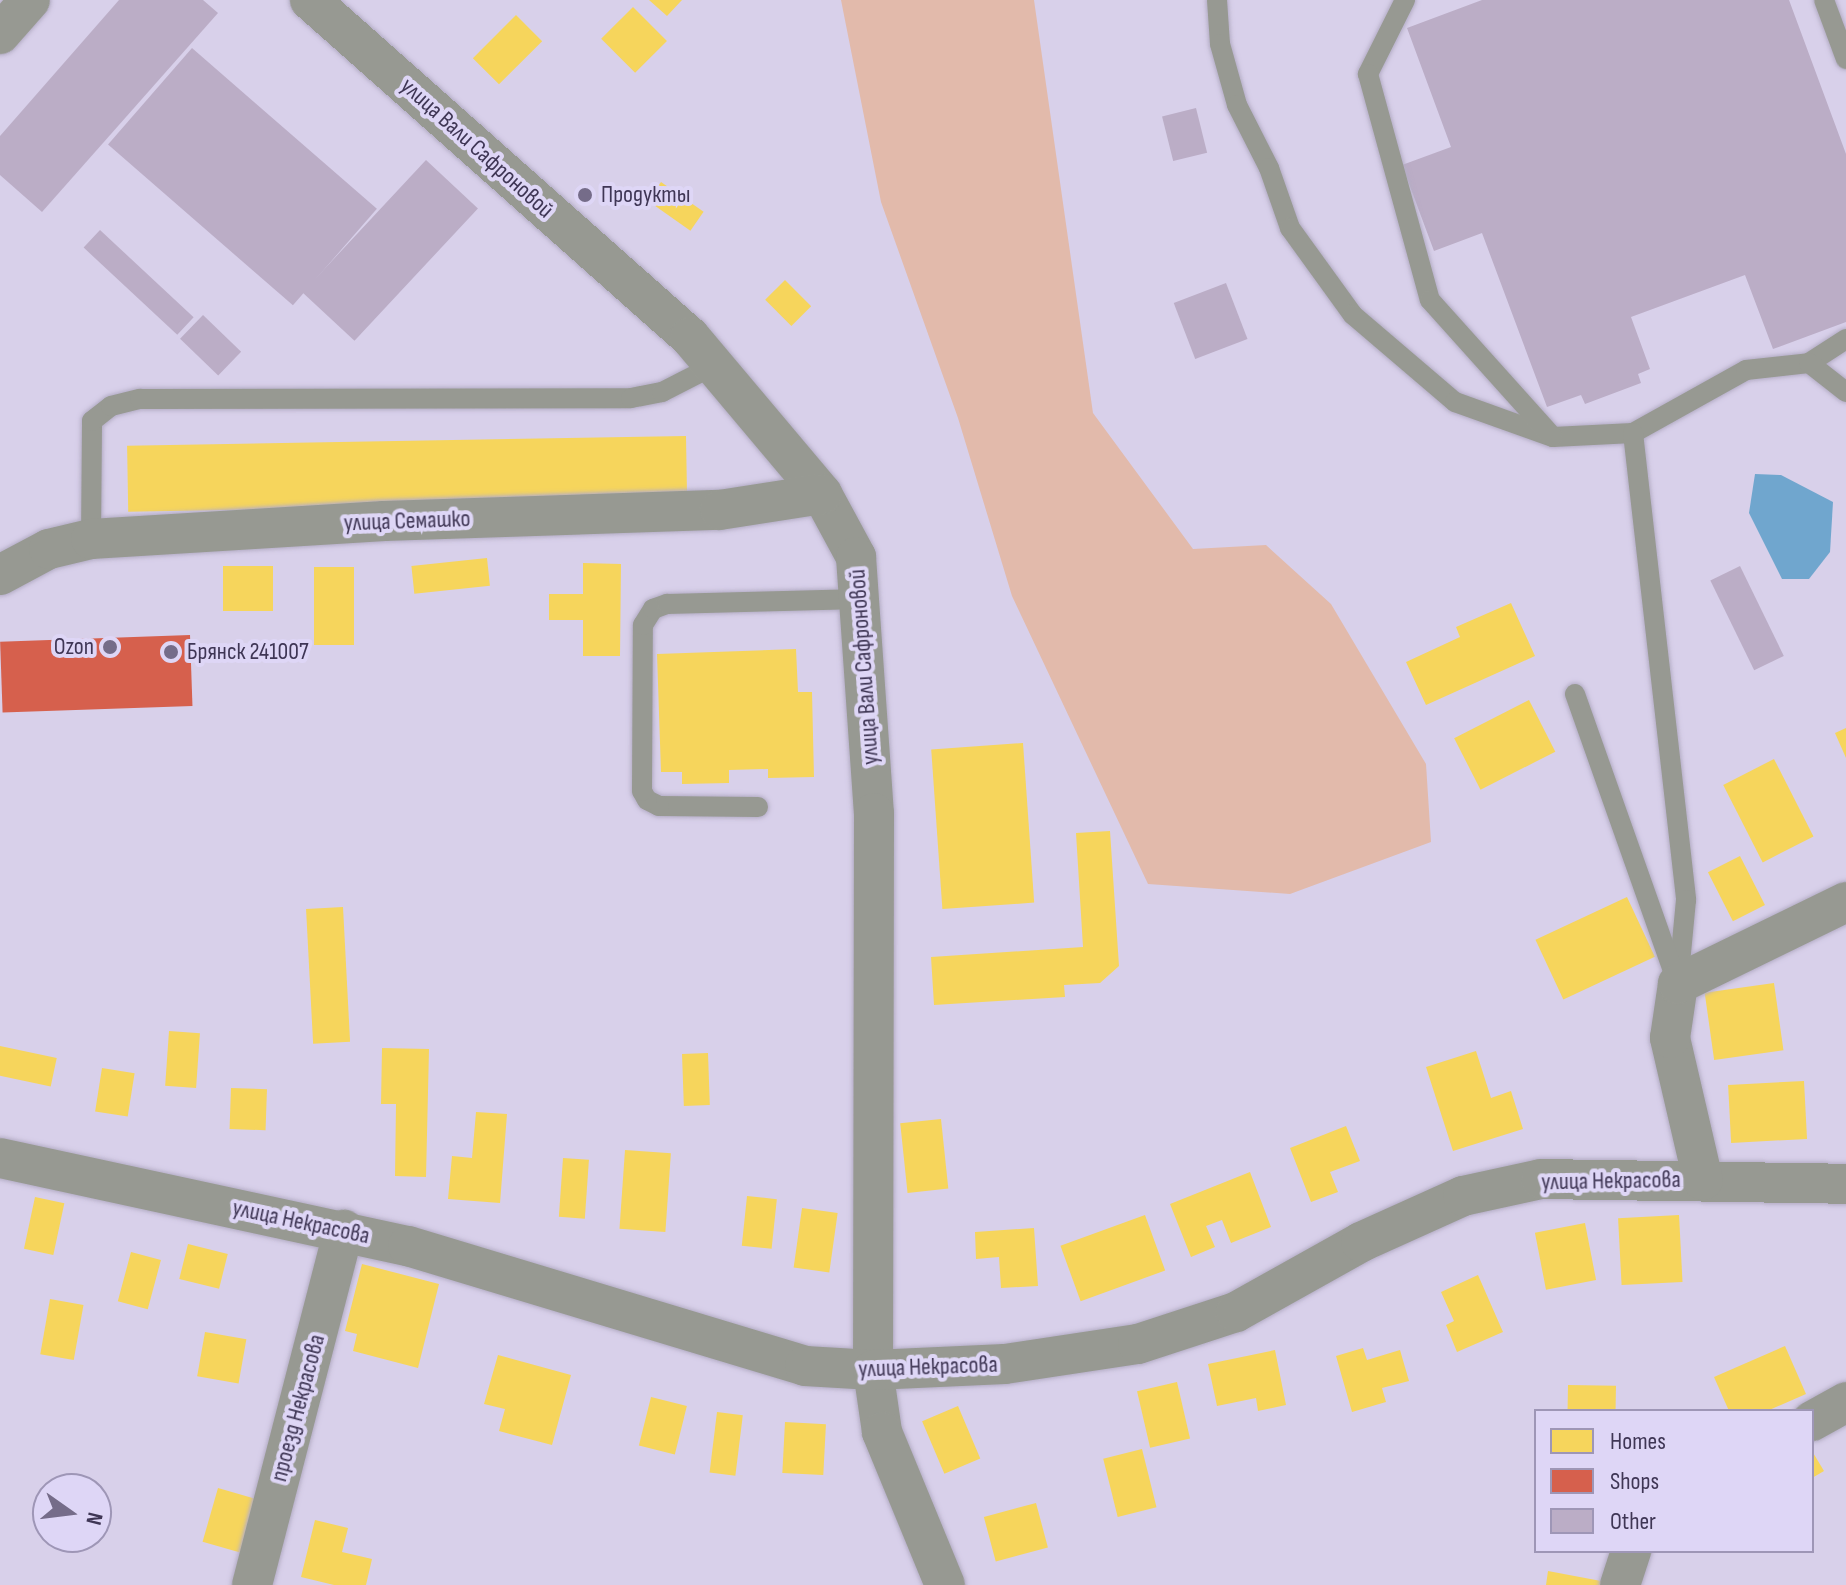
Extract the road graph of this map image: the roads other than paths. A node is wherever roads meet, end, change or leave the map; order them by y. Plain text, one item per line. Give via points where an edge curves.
1 (30, 0) edge
2 (310, 0) edge
3 (1217, 0) edge
4 (1405, 0) edge
5 (1824, 0) edge
6 (0, 34) edge
7 (1846, 59) edge
8 (1846, 339) edge
9 (1809, 363) junction
10 (715, 365) junction
11 (1846, 392) edge
12 (1633, 433) junction
13 (1553, 437) junction
14 (822, 494) junction
15 (91, 539) junction
16 (0, 575) edge
17 (861, 599) junction
18 (1575, 694) dead end
19 (758, 807) dead end
20 (1846, 902) edge
21 (1678, 984) junction
22 (0, 1158) edge
23 (1703, 1180) junction
24 (1846, 1184) edge
25 (344, 1230) junction
26 (873, 1370) junction
27 (1846, 1402) edge
28 (1814, 1420) edge
29 (1630, 1553) edge
30 (252, 1585) edge
31 (945, 1585) edge
32 (1620, 1585) edge

1 - 6 street
2 - 10 street, улица Вали Сафроновой
3 - 13 lane via 1220,44 1237,105 1269,168 1290,228 1353,315 1455,402
4 - 13 lane via 1368,74 1430,300
5 - 7 lane
8 - 9 lane
9 - 11 lane
9 - 12 lane via 1746,370
10 - 14 street, улица Вали Сафроновой
10 - 15 lane via 686,383 631,398 140,399 111,406 92,421
12 - 13 lane
12 - 21 lane via 1686,900
14 - 15 street, улица Семашко via 720,510 384,521
14 - 17 street, улица Вали Сафроновой via 856,557
15 - 16 street, улица Семашко via 49,549
17 - 19 lane via 667,604 653,609 643,625 642,791 647,800 659,806
17 - 26 street, улица Вали Сафроновой via 876,939
18 - 21 lane
20 - 21 street
21 - 23 street via 1670,1038
22 - 25 street, улица Некрасова
23 - 24 street, улица Некрасова
23 - 26 street, улица Некрасова via 1541,1179 1463,1196 1361,1242 1236,1312 1138,1344 1005,1364
25 - 26 street, улица Некрасова via 759,1354 805,1366
25 - 30 street, проезд Некрасова
26 - 31 street, улица Вали Сафроновой via 882,1432
27 - 28 street
29 - 32 street

